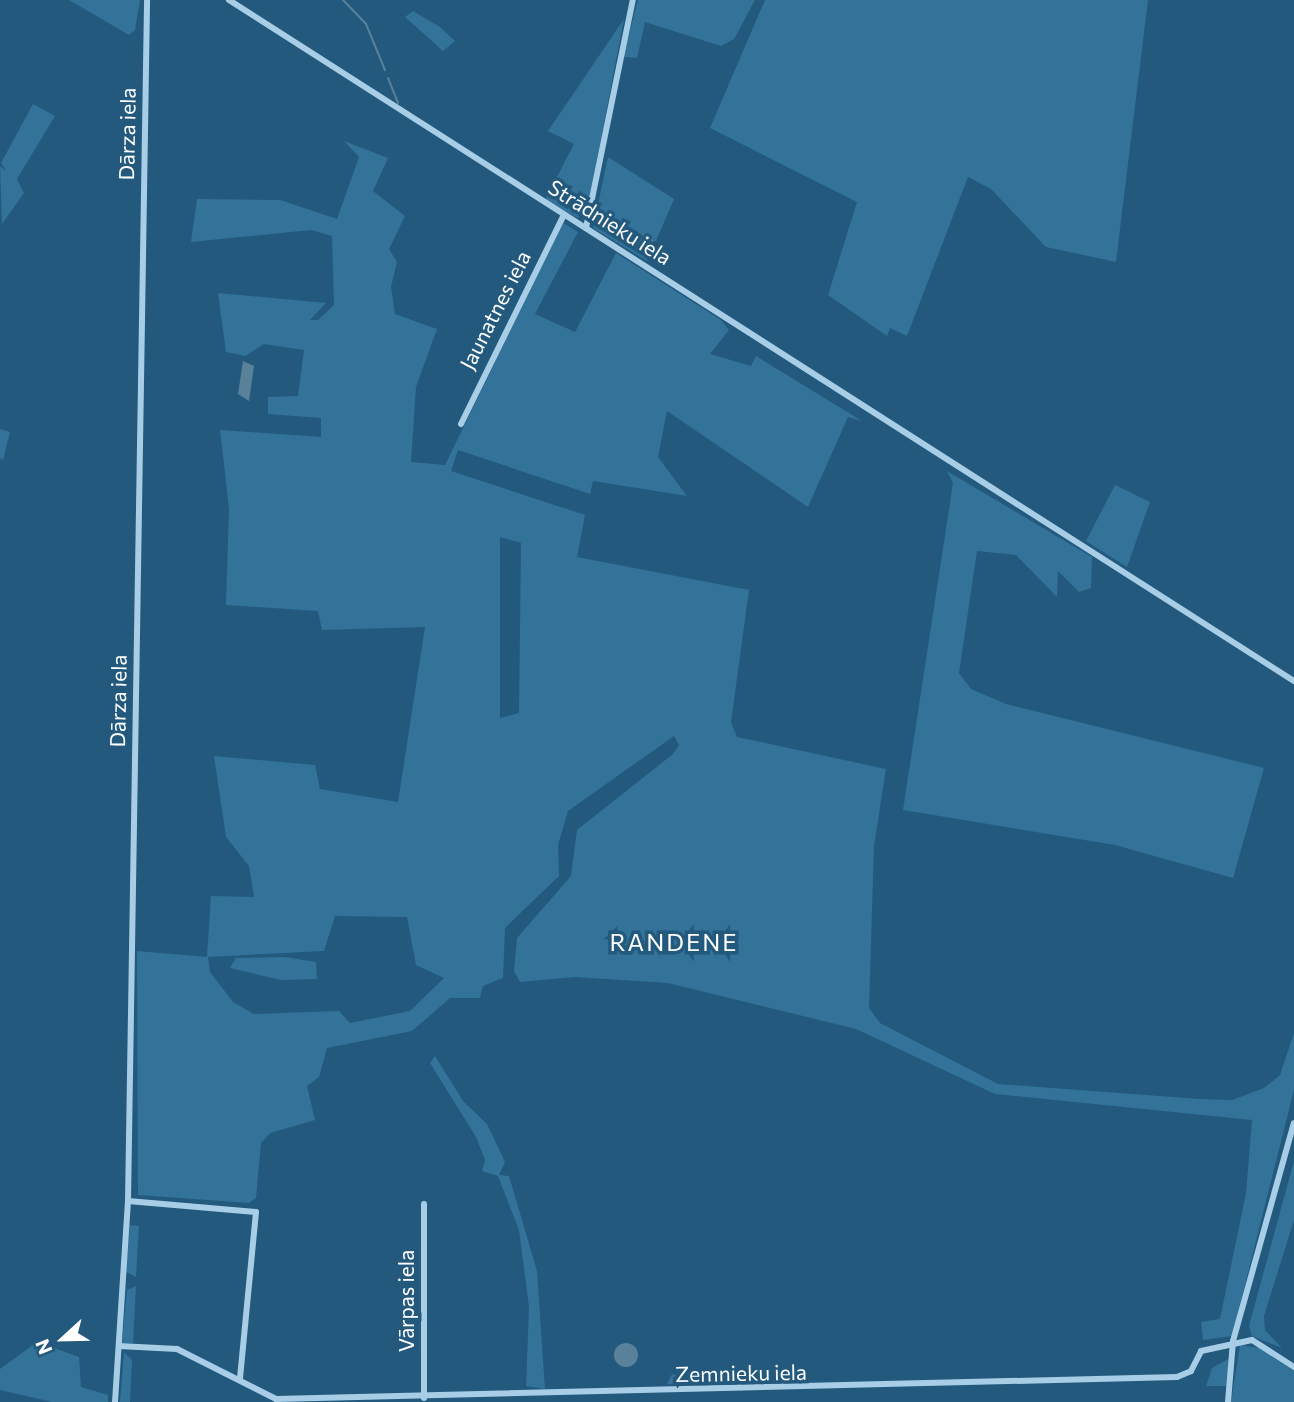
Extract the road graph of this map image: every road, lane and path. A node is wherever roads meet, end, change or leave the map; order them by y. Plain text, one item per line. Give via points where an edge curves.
1 (147, 0) edge
2 (229, 0) edge
3 (633, 0) edge
4 (564, 215) junction
5 (586, 228) junction
6 (461, 424) dead end
7 (1294, 681) edge
8 (1294, 1123) edge
9 (128, 1201) junction
10 (424, 1205) dead end
11 (1233, 1341) junction
12 (119, 1346) junction
13 (1294, 1367) edge
14 (240, 1378) junction
15 (424, 1398) junction
16 (116, 1402) edge
17 (1228, 1402) edge

1 - 9 street, Dārza iela
2 - 4 street, Strādnieku iela
3 - 5 street
4 - 5 street, Strādnieku iela
4 - 6 street, Jaunatnes iela
5 - 7 street, Strādnieku iela
8 - 11 street
9 - 12 street, Dārza iela
9 - 14 street via 256,1212
10 - 15 street, Vārpas iela
11 - 13 street via 1265,1343
11 - 15 street, Zemnieku iela via 1201,1351 1191,1371 1177,1377
11 - 17 street
12 - 14 street, Zemnieku iela via 177,1349
12 - 16 street, Dārza iela
14 - 15 street, Zemnieku iela via 276,1399

